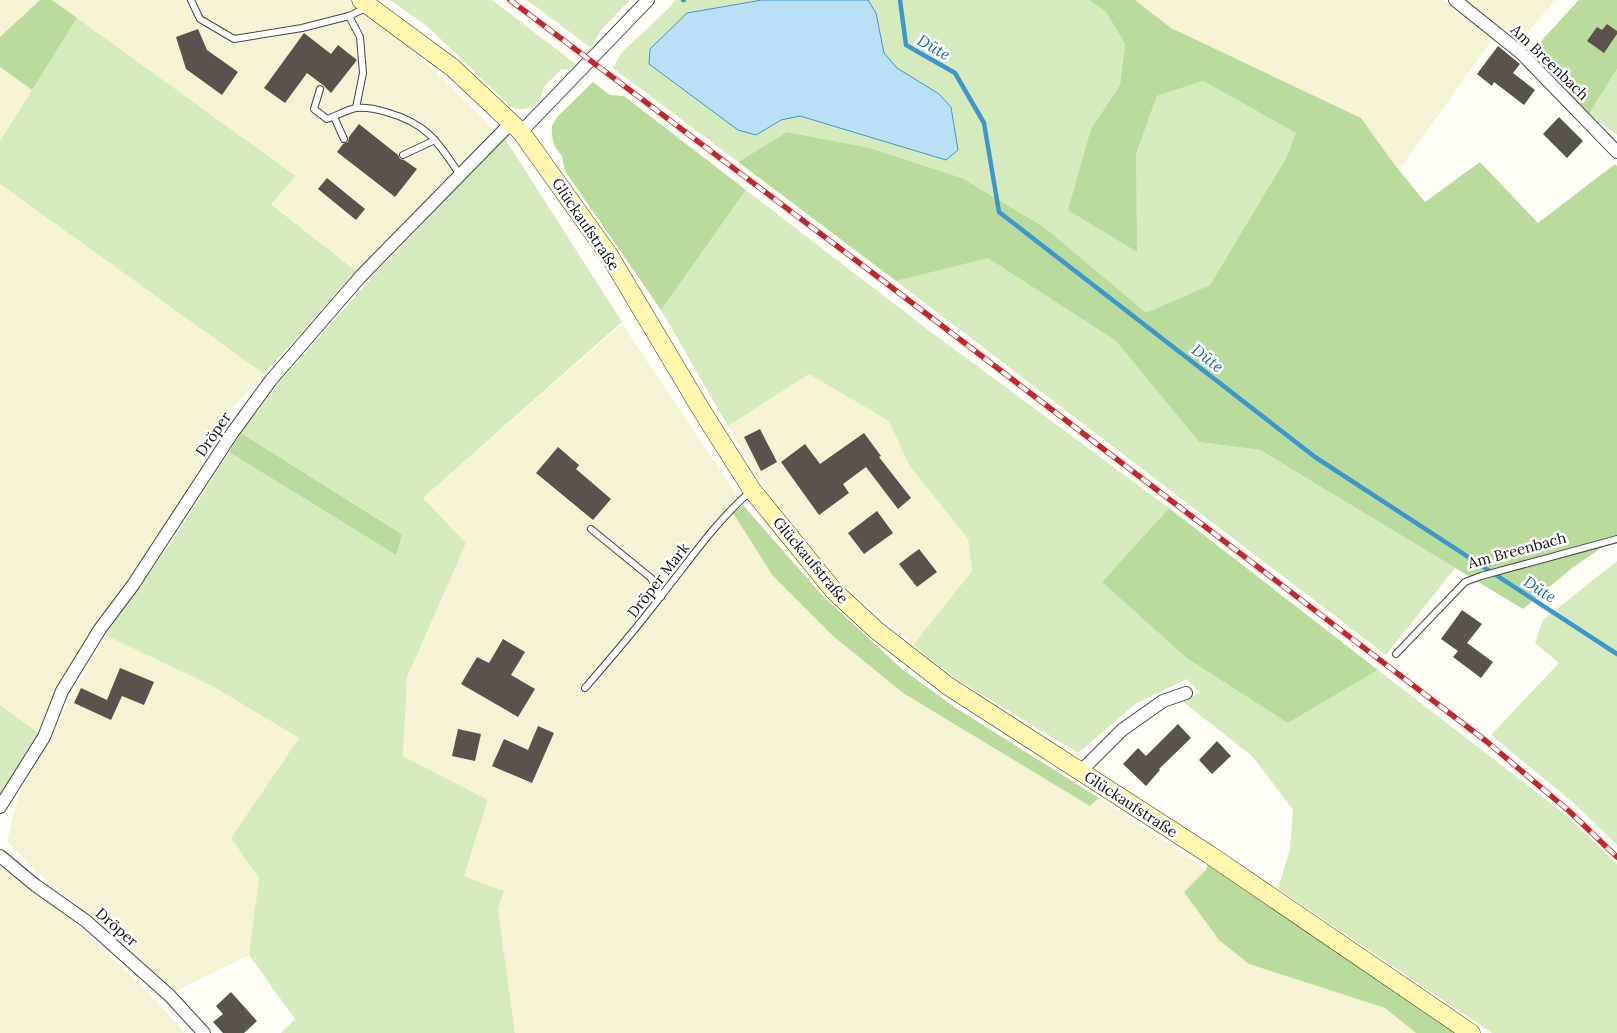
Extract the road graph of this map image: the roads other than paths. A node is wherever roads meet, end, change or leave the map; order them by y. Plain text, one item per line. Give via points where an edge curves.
1 (190, 0) edge
2 (648, 0) edge
3 (1455, 0) edge
4 (365, 3) edge
5 (349, 16) junction
6 (320, 89) dead end
7 (356, 108) junction
8 (334, 116) junction
9 (516, 127) junction
10 (344, 139) dead end
11 (435, 140) junction
12 (1617, 152) edge
13 (403, 155) dead end
14 (460, 175) junction
15 (752, 490) junction
16 (591, 529) dead end
17 (1617, 539) edge
18 (661, 596) junction
19 (1396, 654) dead end
20 (585, 688) dead end
21 (1186, 692) dead end
22 (1081, 771) junction
23 (0, 807) edge
24 (0, 856) edge
25 (204, 1033) edge
26 (1471, 1033) edge

1 - 5 lane via 200,20 234,39 302,28
2 - 9 street, Dröper
3 - 12 street, Am Breenbach via 1521,53
4 - 5 lane
4 - 9 main road, Glückaufstraße via 453,68
5 - 7 lane via 360,37 364,73
6 - 8 lane via 314,110 327,119
7 - 8 lane
7 - 11 lane via 372,108 398,116 416,124
8 - 10 lane
9 - 14 street, Dröper
9 - 15 main road, Glückaufstraße via 609,255
11 - 13 lane
11 - 14 lane
14 - 23 street, Dröper via 361,276 271,380 233,432 133,585 100,629 62,691 44,737
15 - 18 lane, Dröper Mark via 729,511
15 - 22 main road, Glückaufstraße via 834,591 876,630 948,686
16 - 18 lane via 651,578
17 - 19 lane, Am Breenbach via 1465,582
18 - 20 lane, Dröper Mark
21 - 22 street via 1163,701 1122,730
22 - 26 main road, Glückaufstraße
24 - 25 street, Dröper via 86,921 170,996

